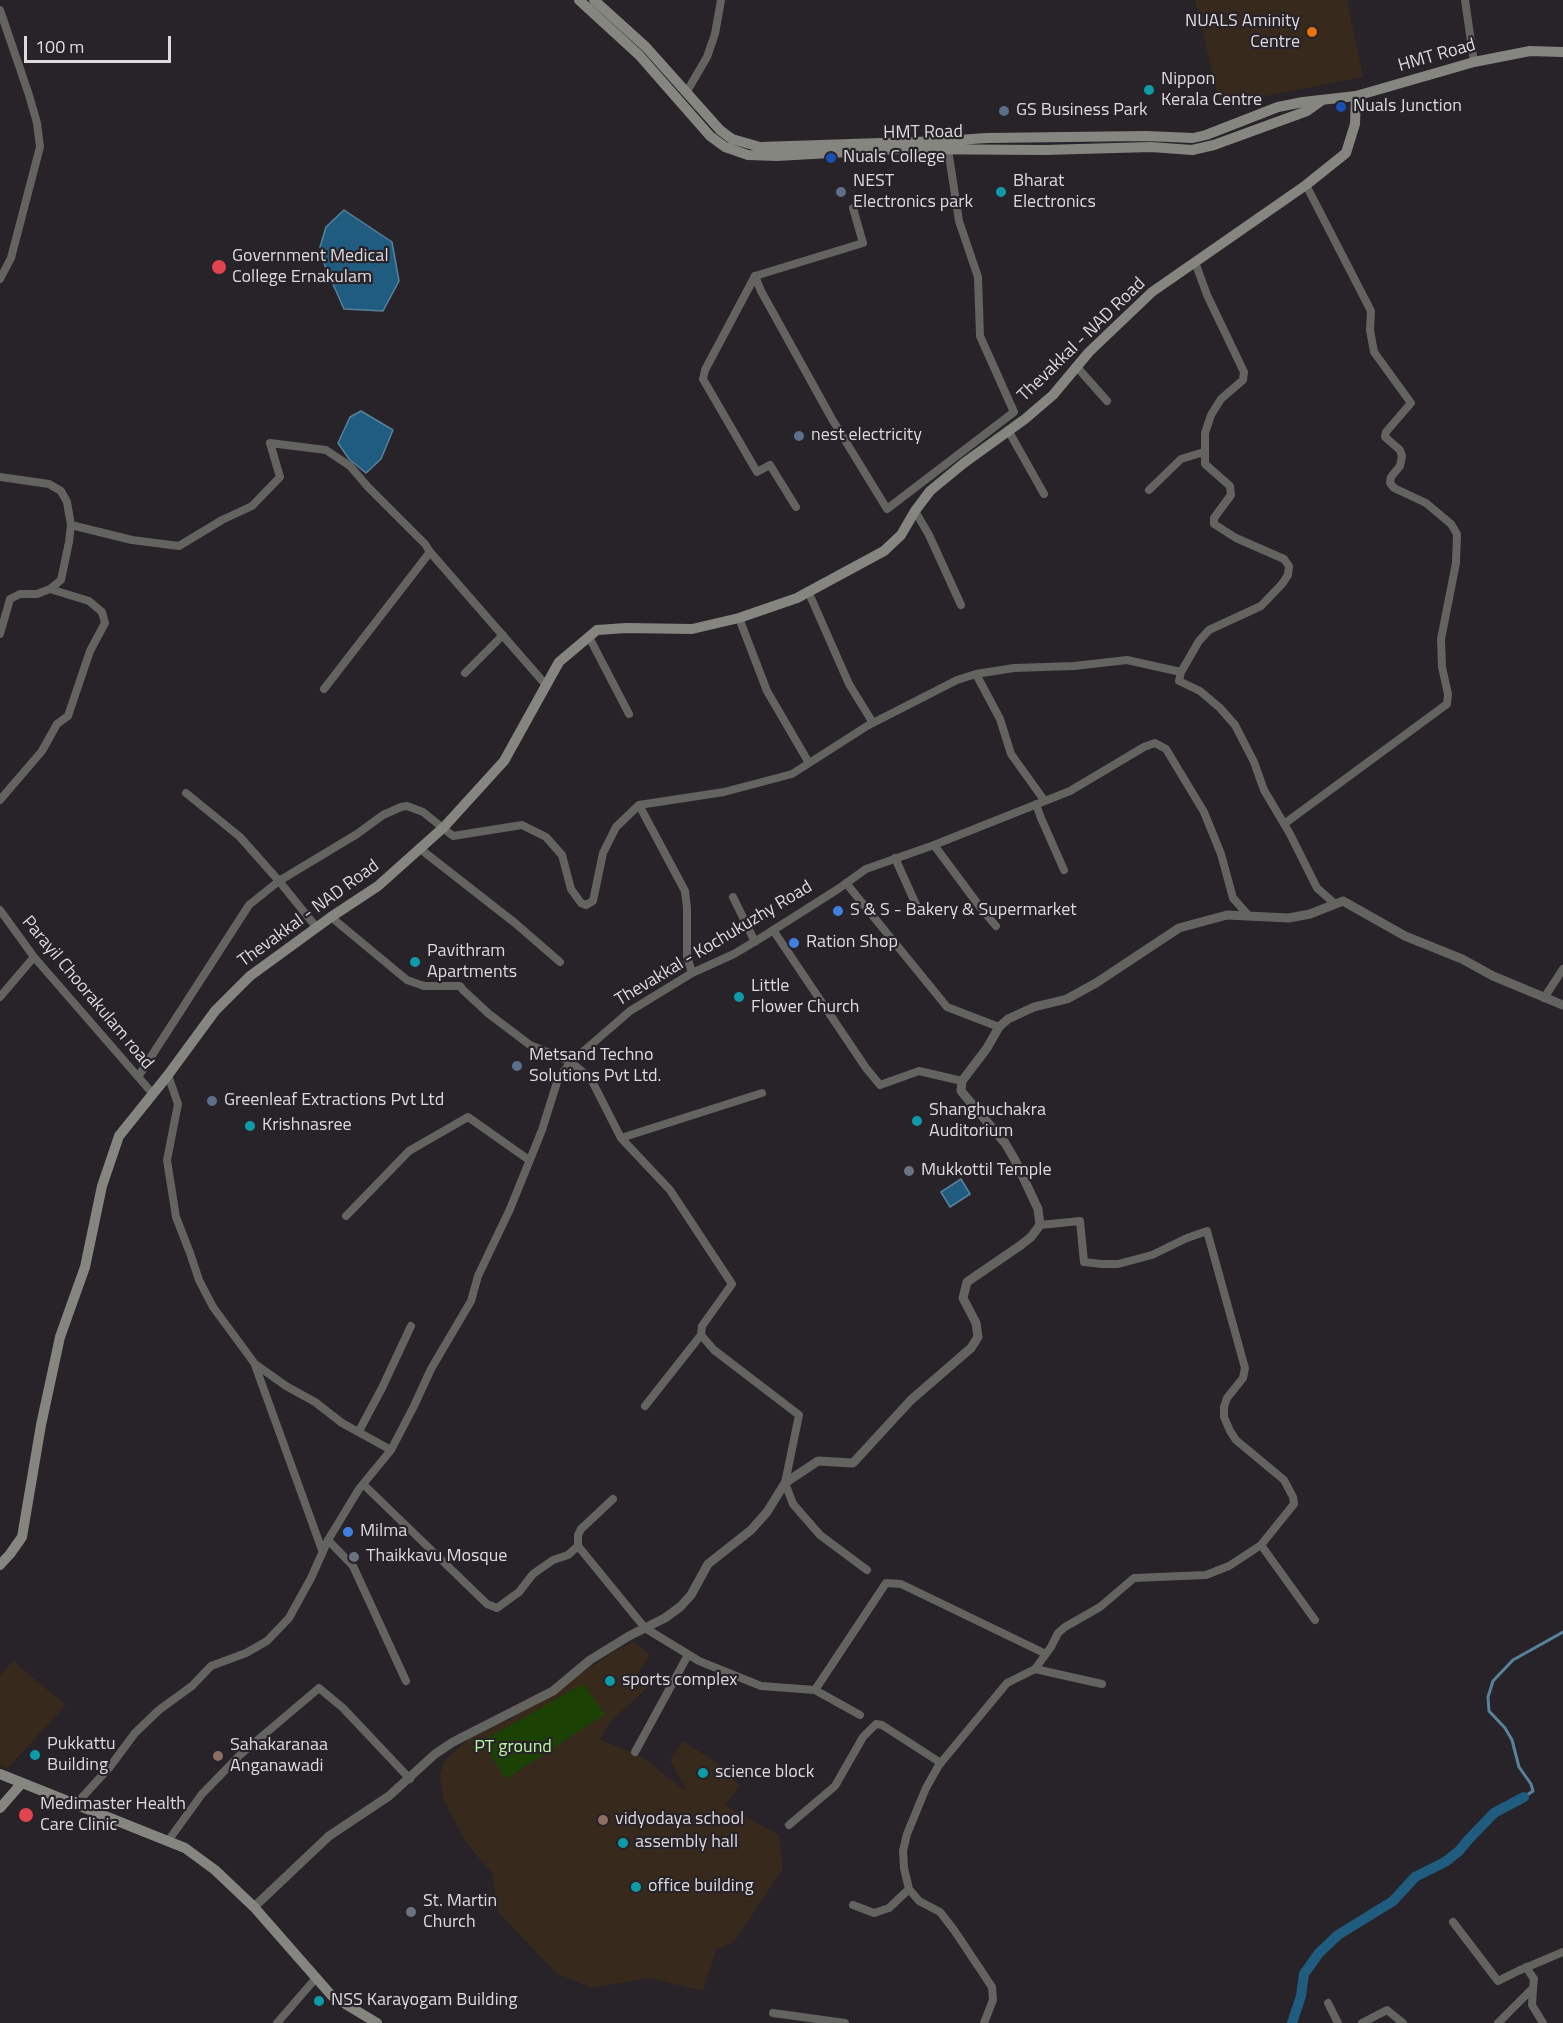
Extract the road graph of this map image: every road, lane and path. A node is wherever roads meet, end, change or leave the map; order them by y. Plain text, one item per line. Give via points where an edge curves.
1 (579, 0) edge
2 (594, 0) edge
3 (721, 0) edge
4 (1465, 0) edge
5 (0, 10) edge
6 (1563, 52) edge
7 (1474, 62) junction
8 (686, 93) junction
9 (1356, 96) junction
10 (1321, 101) junction
11 (742, 149) junction
12 (948, 149) junction
13 (1306, 185) junction
14 (854, 208) dead end
15 (1195, 262) junction
16 (755, 276) junction
17 (0, 279) edge
18 (1076, 366) junction
19 (1107, 401) dead end
20 (1008, 430) junction
21 (1204, 452) junction
22 (0, 477) edge
23 (1149, 490) dead end
24 (1044, 494) dead end
25 (796, 507) dead end
26 (915, 511) junction
27 (71, 525) junction
28 (429, 552) junction
29 (50, 589) junction
30 (808, 591) junction
31 (962, 605) dead end
32 (739, 618) junction
33 (0, 634) edge
34 (503, 634) junction
35 (589, 637) junction
36 (1181, 672) junction
37 (465, 673) dead end
38 (975, 674) junction
39 (546, 685) junction
40 (324, 689) dead end
41 (629, 714) dead end
42 (873, 723) junction
43 (809, 763) junction
44 (186, 793) dead end
45 (0, 800) edge
46 (1040, 802) junction
47 (639, 805) junction
48 (1284, 824) junction
49 (444, 827) junction
50 (934, 846) junction
51 (419, 848) junction
52 (895, 858) junction
53 (1064, 870) dead end
54 (279, 880) junction
55 (846, 883) junction
56 (732, 897) dead end
57 (1334, 903) junction
58 (918, 909) dead end
59 (0, 910) edge
60 (1248, 915) junction
61 (331, 917) junction
62 (996, 926) dead end
63 (317, 928) junction
64 (773, 930) junction
65 (755, 942) junction
66 (34, 957) junction
67 (560, 963) dead end
68 (1563, 969) edge
69 (692, 973) junction
70 (0, 997) edge
71 (1544, 998) junction
72 (1563, 1005) edge
73 (999, 1027) junction
74 (571, 1062) junction
75 (168, 1075) junction
76 (138, 1077) junction
77 (962, 1081) junction
78 (762, 1093) dead end
79 (153, 1094) junction
80 (621, 1138) junction
81 (529, 1160) junction
82 (346, 1216) dead end
83 (1040, 1225) junction
84 (411, 1326) dead end
85 (701, 1335) junction
86 (255, 1364) junction
87 (645, 1406) dead end
88 (359, 1431) junction
89 (391, 1450) junction
90 (363, 1484) junction
91 (785, 1484) junction
92 (613, 1498) dead end
93 (328, 1540) junction
94 (1261, 1545) junction
95 (578, 1546) junction
96 (322, 1550) junction
97 (0, 1565) edge
98 (867, 1570) dead end
99 (1315, 1620) dead end
100 (645, 1629) junction
101 (1046, 1654) junction
102 (688, 1655) junction
103 (1035, 1669) junction
104 (406, 1681) dead end
105 (1102, 1684) dead end
106 (815, 1690) junction
107 (860, 1715) dead end
108 (635, 1752) dead end
109 (941, 1763) junction
110 (0, 1774) edge
111 (410, 1779) junction
112 (21, 1784) junction
113 (75, 1805) junction
114 (0, 1808) edge
115 (789, 1825) dead end
116 (168, 1841) junction
117 (909, 1889) junction
118 (853, 1905) dead end
119 (254, 1907) junction
120 (1453, 1922) dead end
121 (1563, 1952) edge
122 (1526, 1967) junction
123 (316, 1978) junction
124 (1533, 1988) junction
125 (1328, 2003) dead end
126 (773, 2013) dead end
127 (277, 2023) edge
128 (377, 2023) edge
129 (845, 2023) edge
130 (984, 2023) edge
131 (1338, 2023) edge
132 (1362, 2023) edge
133 (1403, 2023) edge
134 (1498, 2023) edge
135 (1543, 2023) edge

1 - 11 main road, HMT Road via 639,55 710,136 725,147
2 - 8 main road, HMT Road via 646,47
3 - 8 street via 707,57
4 - 7 street
5 - 17 street via 31,104 40,147 11,258
6 - 7 main road, HMT Road via 1530,51
7 - 9 main road, HMT Road
8 - 11 main road, HMT Road
9 - 10 main road, HMT Road
9 - 13 main road, Thevakkal - NAD Road via 1355,124 1346,153
10 - 11 main road, HMT Road via 1278,107 1193,138 987,138
10 - 12 main road, HMT Road via 1307,111 1192,150
11 - 12 main road, HMT Road via 777,156
12 - 16 street via 958,221 978,278 980,336 1014,412 887,509 832,419
13 - 15 main road, Thevakkal - NAD Road
13 - 48 street via 1371,311 1374,352 1411,403 1386,432 1385,437 1402,456 1390,483 1426,503 1457,534 1456,563 1441,639 1447,704
14 - 16 street via 863,243
15 - 18 main road, Thevakkal - NAD Road via 1152,292
15 - 21 street via 1244,372 1243,380 1210,415
16 - 25 street via 703,379 757,472 770,465
18 - 19 street
18 - 20 main road, Thevakkal - NAD Road via 1053,394
20 - 24 street
20 - 26 main road, Thevakkal - NAD Road via 930,491
21 - 23 street via 1180,459
21 - 36 street via 1205,464 1230,486 1231,495 1214,518 1214,524 1284,559 1289,566 1282,584 1261,606 1209,630
22 - 27 street via 49,484 61,490
26 - 30 main road, Thevakkal - NAD Road via 901,536 884,551
26 - 31 street
27 - 28 street via 132,540 179,546 252,506 280,477 270,443 326,450 350,466
27 - 29 street via 61,580
28 - 34 street
28 - 40 street
29 - 33 street via 10,599
29 - 45 street via 89,601 102,612 105,623 90,651 68,717 57,724 42,751
30 - 32 main road, Thevakkal - NAD Road
30 - 42 street via 849,684
32 - 35 main road, Thevakkal - NAD Road via 692,629 597,630
32 - 43 street via 767,691
34 - 37 street
34 - 39 street
35 - 39 main road, Thevakkal - NAD Road via 559,662
35 - 41 street
36 - 38 street via 1127,660
36 - 48 street via 1179,681 1200,691 1235,725
38 - 42 street
38 - 46 street via 1000,718 1011,754
39 - 49 main road, Thevakkal - NAD Road via 504,761
42 - 43 street
43 - 47 street via 792,774 724,792
44 - 54 street via 240,837
46 - 50 street, Thevakkal - Kochukuzhy Road
46 - 53 street via 1041,818
46 - 60 street, Thevakkal - Kochukuzhy Road via 1070,791 1155,743 1166,749 1204,812 1233,898
47 - 49 street via 616,827 603,853 593,901 586,905 571,889 562,855 546,837 522,825 453,836
47 - 69 street via 685,891 687,956
48 - 57 street via 1317,888
49 - 51 main road, Thevakkal - NAD Road
49 - 54 street via 423,812 401,807
50 - 52 street, Thevakkal - Kochukuzhy Road
50 - 62 street
51 - 61 main road, Thevakkal - NAD Road via 378,886
51 - 67 street
52 - 55 street, Thevakkal - Kochukuzhy Road via 866,868
52 - 58 street
54 - 63 street
54 - 76 street via 249,905
55 - 64 street, Thevakkal - Kochukuzhy Road
55 - 73 street via 947,1007
56 - 65 street
57 - 60 street via 1289,918
57 - 71 street via 1343,901 1405,936
59 - 66 street, Parayil Choorakulam road
60 - 73 street via 1227,915 1179,928 1067,999 1020,1013
61 - 63 main road, Thevakkal - NAD Road
61 - 74 street via 407,980 424,986 460,986 530,1045
63 - 75 main road, Thevakkal - NAD Road via 250,976 215,1011
64 - 65 street, Thevakkal - Kochukuzhy Road
64 - 77 street via 880,1085 919,1071
65 - 69 street, Thevakkal - Kochukuzhy Road
66 - 70 street
66 - 76 street, Parayil Choorakulam road
68 - 71 street
69 - 74 street, Thevakkal - Kochukuzhy Road via 630,1011
71 - 72 street
73 - 77 street
74 - 80 street via 591,1079
74 - 81 street, Thevakkal - Kochukuzhy Road via 558,1079
75 - 79 main road, Thevakkal - NAD Road
75 - 86 street via 178,1104 167,1160 176,1217 213,1307
76 - 79 street, Parayil Choorakulam road
77 - 83 street via 961,1091 1016,1160 1038,1209
78 - 80 street
79 - 97 main road, Thevakkal - NAD Road via 119,1136 102,1186 86,1267 60,1337 22,1537
80 - 85 street via 670,1190 732,1284 702,1326
81 - 82 street via 468,1117 409,1151
81 - 89 street, Thevakkal - Kochukuzhy Road via 478,1276 471,1301 431,1369
83 - 91 street via 1031,1237 967,1282 963,1298 976,1323 978,1337 971,1348 911,1400 853,1463 818,1461
83 - 94 street via 1080,1221 1084,1262 1102,1264 1152,1256 1206,1231 1245,1368 1243,1378 1227,1398 1224,1418 1236,1440 1277,1473 1293,1497 1294,1504
84 - 88 street
85 - 87 street
85 - 91 street via 714,1350 799,1415
86 - 88 street
86 - 96 street
88 - 89 street
89 - 90 street, Thevakkal - Kochukuzhy Road
90 - 93 street, Thevakkal - Kochukuzhy Road
90 - 95 street via 487,1604 497,1608 519,1592 533,1574
91 - 98 street via 792,1504 820,1535
91 - 100 street via 751,1530 708,1564 680,1607
92 - 95 street via 581,1529
93 - 96 street, Thevakkal - Kochukuzhy Road
93 - 104 street via 353,1566
94 - 99 street
94 - 101 street via 1229,1566 1206,1575 1134,1578 1100,1607 1058,1633
95 - 100 street
96 - 113 street, Thevakkal - Kochukuzhy Road via 289,1618 267,1641 211,1666 159,1710
100 - 102 street
100 - 111 street via 590,1660 553,1691 453,1742
101 - 103 street
101 - 106 street via 901,1584 885,1583
102 - 106 street via 760,1686
102 - 108 street
103 - 105 street
103 - 109 street via 1007,1683
106 - 107 street
109 - 115 street via 876,1724 863,1737 835,1786
109 - 117 street via 907,1834 903,1851
110 - 112 main road
111 - 116 street via 320,1688 240,1755 202,1794
111 - 119 street via 329,1836
112 - 113 main road
112 - 114 main road
113 - 116 main road
116 - 119 main road via 215,1870
117 - 118 street via 889,1908 874,1913
117 - 130 street via 939,1912 992,1987 993,2000
119 - 123 main road
120 - 122 street via 1498,1982
121 - 122 street
122 - 124 street via 1534,1979
123 - 127 street
123 - 128 main road via 332,1996
124 - 134 street
124 - 135 street via 1532,2005
125 - 131 street
126 - 129 street
132 - 133 street via 1387,2010

